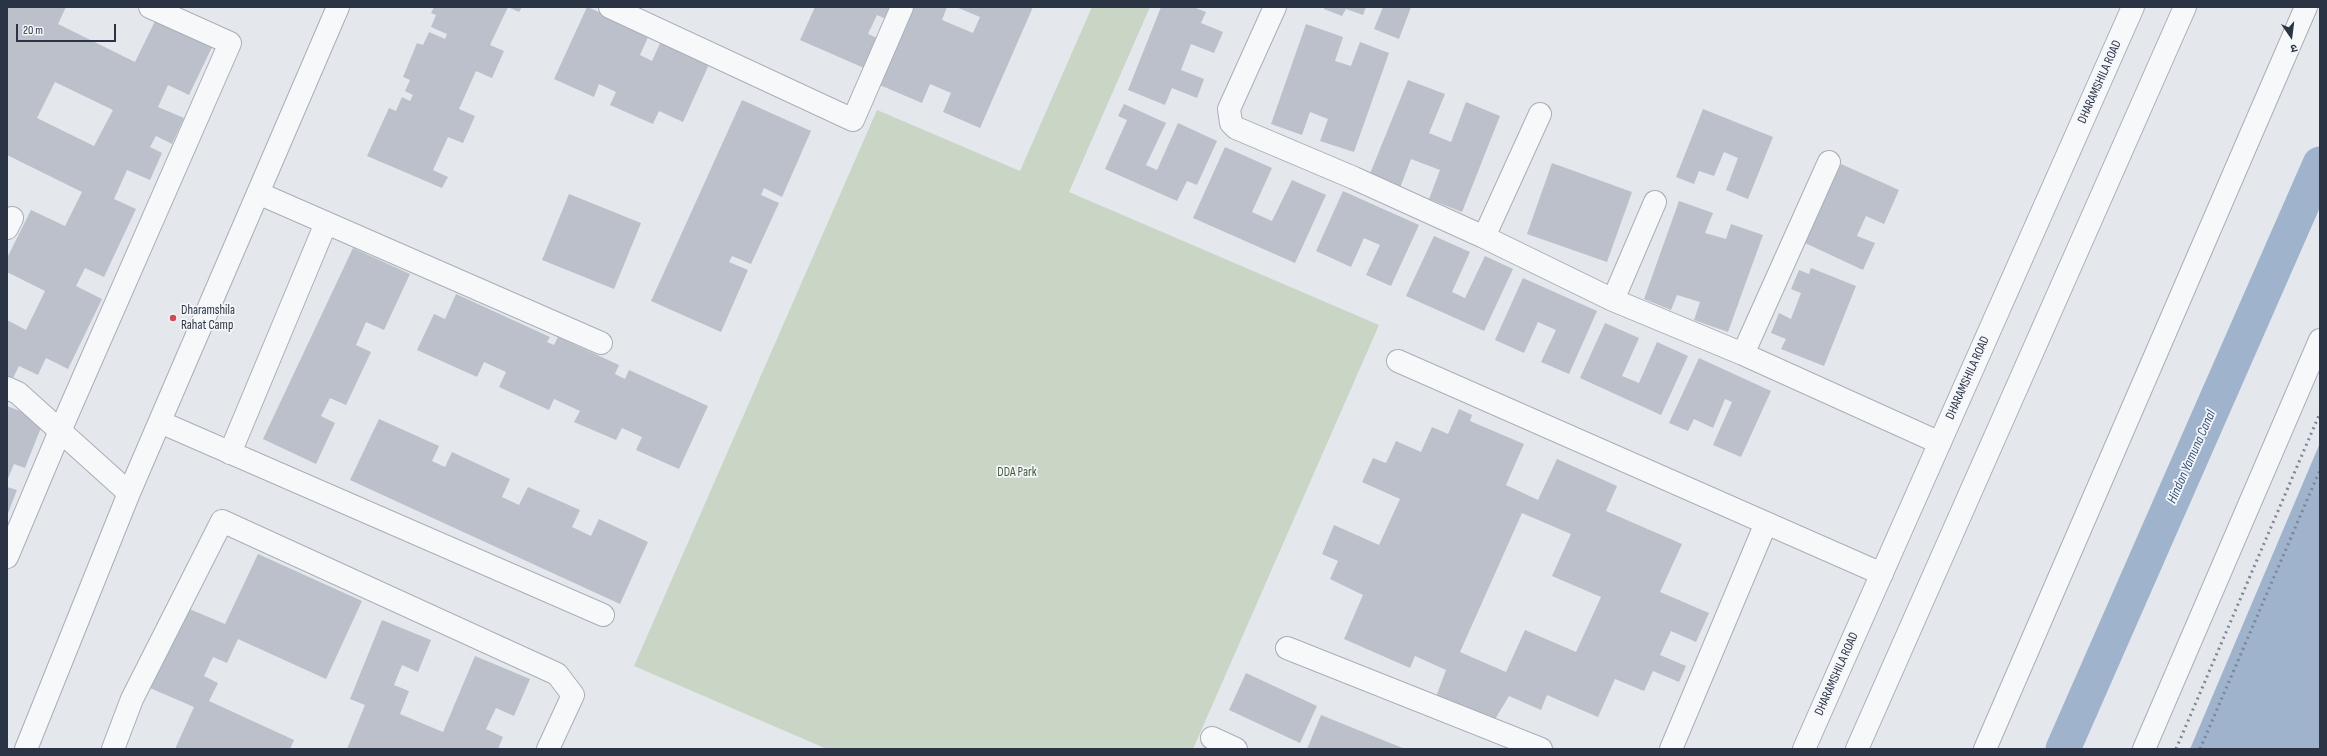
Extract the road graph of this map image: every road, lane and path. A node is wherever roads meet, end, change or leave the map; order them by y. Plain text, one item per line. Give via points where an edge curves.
1 (150, 7) edge
2 (338, 7) edge
3 (610, 7) edge
4 (902, 7) edge
5 (1275, 7) edge
6 (2133, 7) edge
7 (2185, 7) edge
8 (2306, 7) edge
9 (1540, 114) dead end
10 (1829, 162) dead end
11 (258, 193) junction
12 (1654, 202) dead end
13 (326, 223) junction
14 (1484, 237) junction
15 (1613, 300) junction
16 (2320, 340) edge
17 (601, 343) dead end
18 (1743, 354) junction
19 (1398, 361) dead end
20 (7, 388) edge
21 (160, 422) junction
22 (60, 431) junction
23 (1940, 443) junction
24 (230, 453) junction
25 (129, 493) junction
26 (1766, 523) junction
27 (7, 557) edge
28 (1882, 574) junction
29 (603, 615) dead end
30 (1288, 648) dead end
31 (1212, 738) dead end
32 (26, 749) edge
33 (113, 749) edge
34 (548, 749) edge
35 (1236, 749) edge
36 (1540, 749) edge
37 (1671, 749) edge
38 (1804, 749) edge
39 (1857, 749) edge
40 (1985, 749) edge
41 (2144, 749) edge

1 - 22 street via 230,43
2 - 11 street
3 - 4 street via 853,120
5 - 14 street via 1229,109 1231,123 1236,128
6 - 23 street, DHARAMSHILA ROAD
7 - 39 street
8 - 40 street
9 - 14 street
10 - 18 street
11 - 13 street
11 - 21 street
12 - 15 street
13 - 17 street
13 - 24 street
14 - 15 street
15 - 18 street
16 - 41 street
18 - 23 street
19 - 26 street
20 - 22 street via 18,393
21 - 24 street
21 - 25 street
22 - 25 street
22 - 27 street
23 - 28 street, DHARAMSHILA ROAD
24 - 29 street
25 - 32 street
26 - 28 street
26 - 37 street
28 - 38 street, DHARAMSHILA ROAD
30 - 36 street
31 - 35 street
33 - 34 street via 132,699 222,521 556,674 574,695

